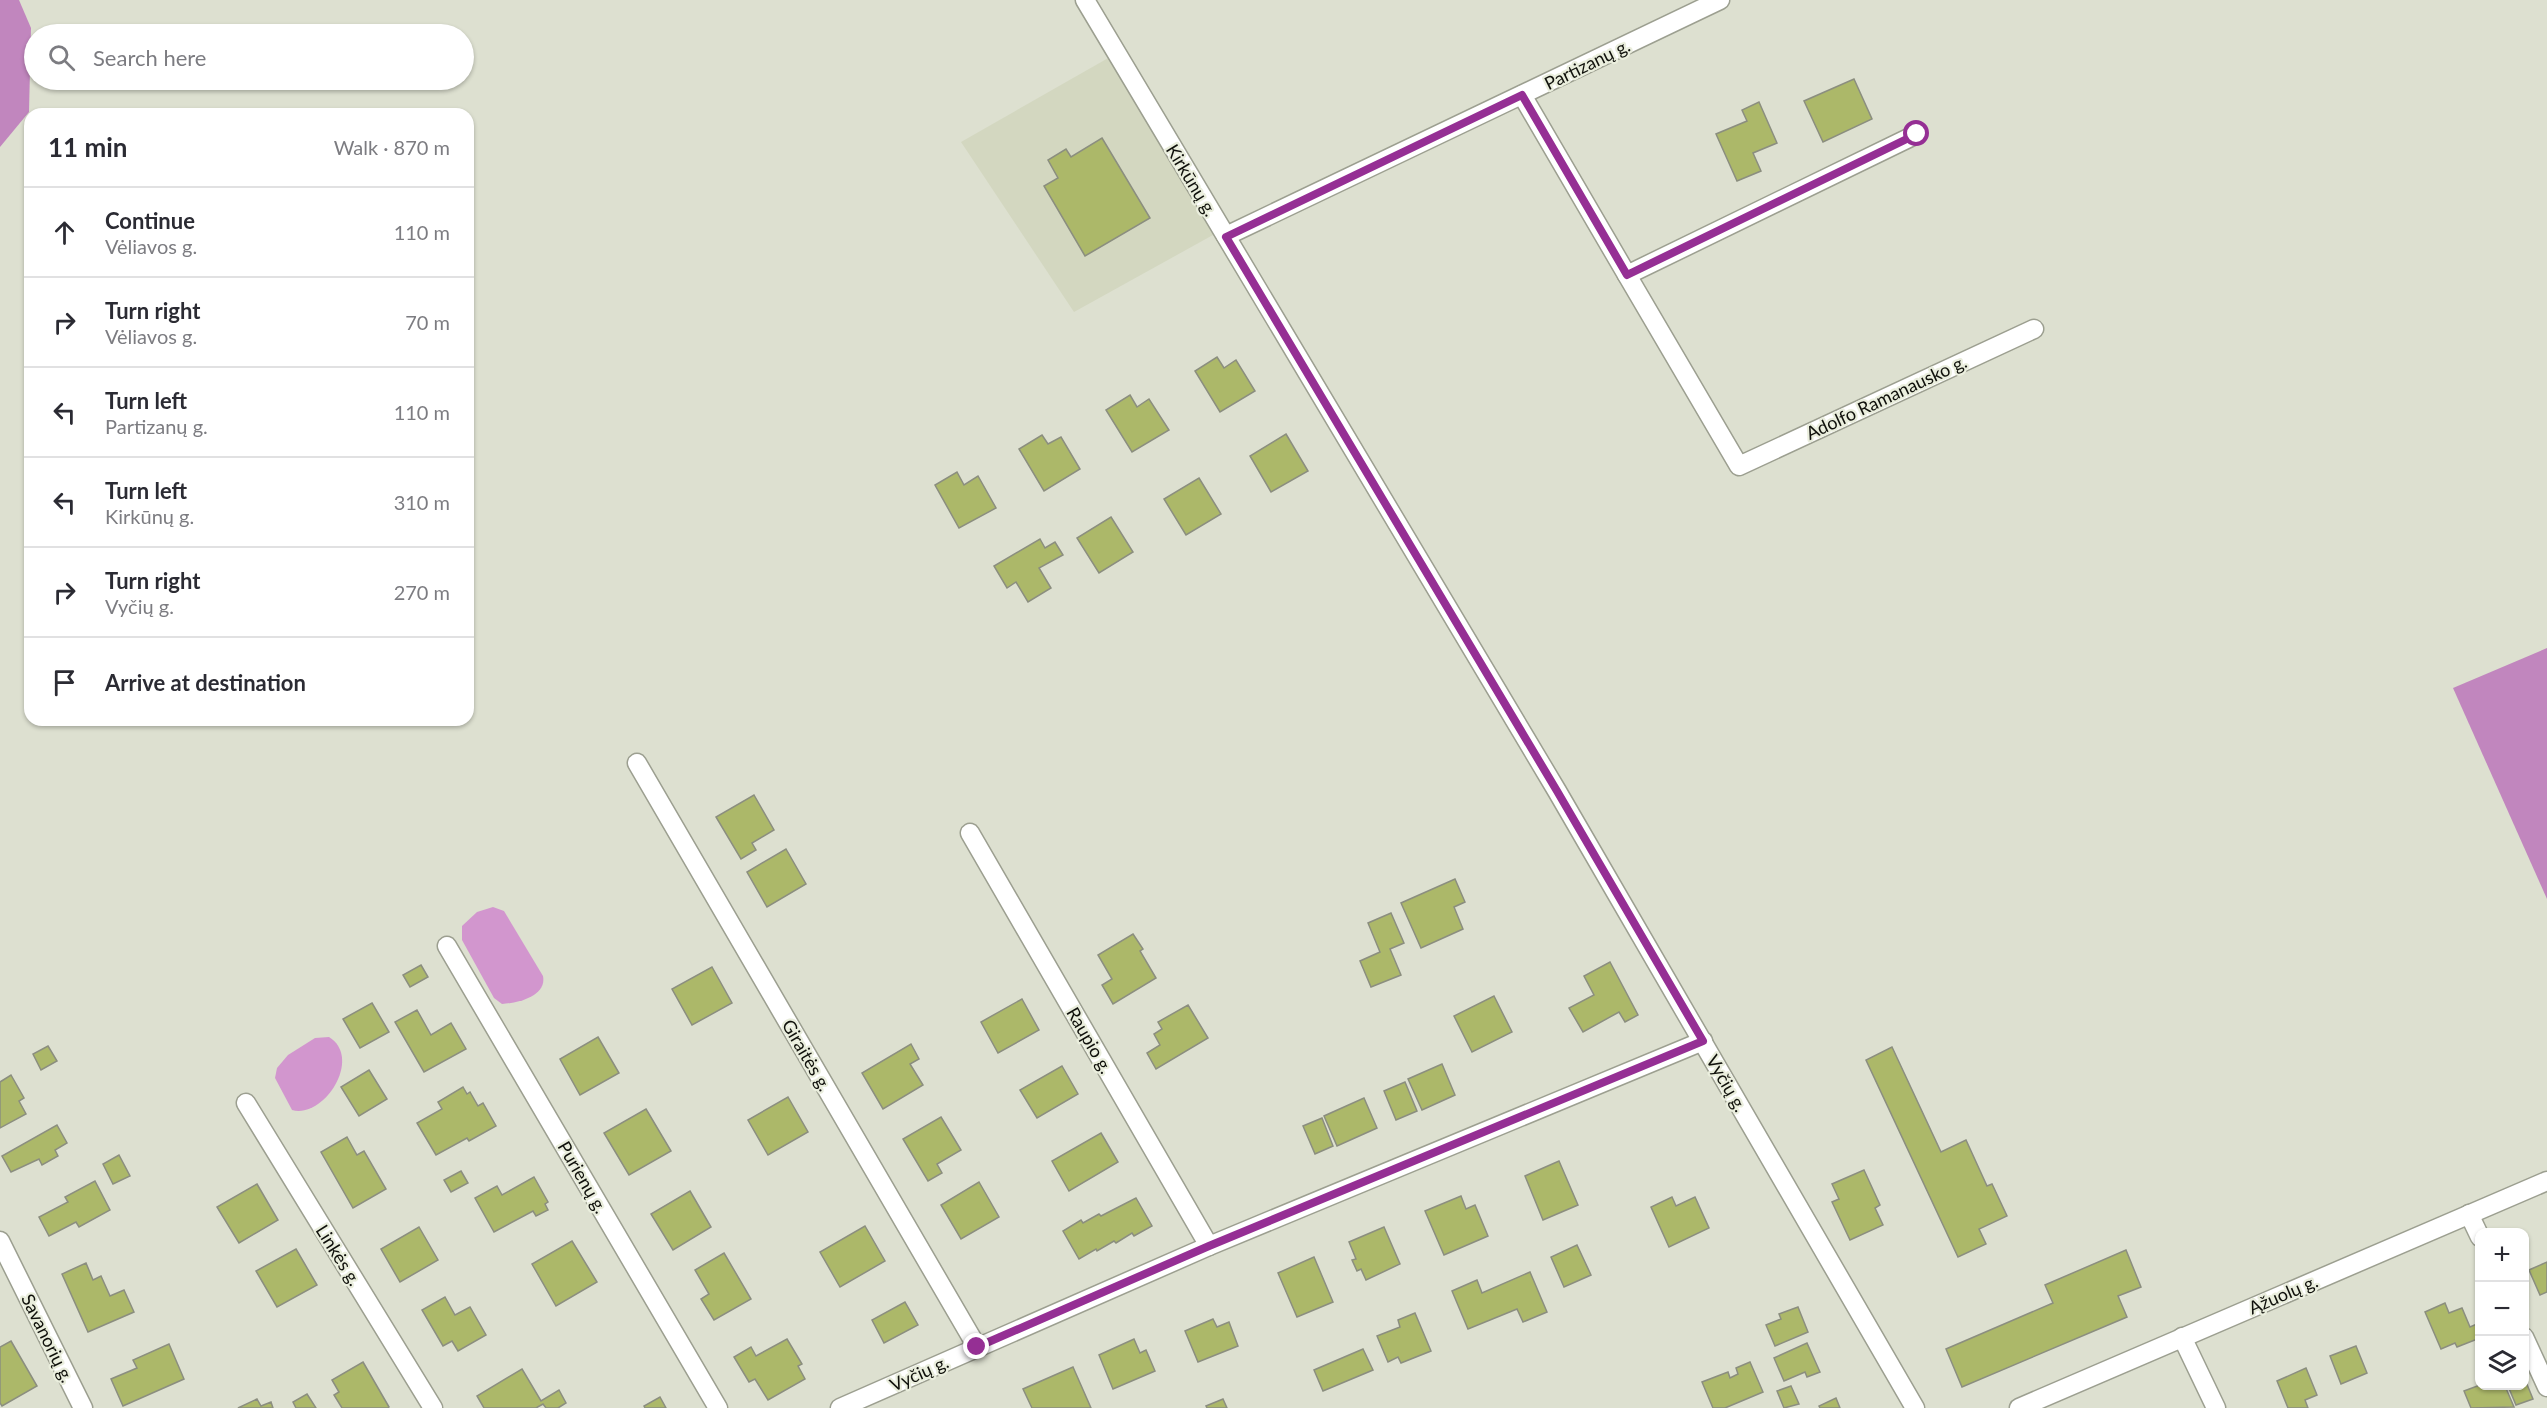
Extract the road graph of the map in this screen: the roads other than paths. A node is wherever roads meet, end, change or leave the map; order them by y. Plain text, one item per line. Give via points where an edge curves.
1 (1085, 0) edge
2 (1720, 0) edge
3 (1522, 95) junction
4 (1917, 134) dead end
5 (1226, 237) junction
6 (1627, 275) junction
7 (2034, 329) dead end
8 (637, 763) dead end
9 (970, 833) dead end
10 (447, 946) dead end
11 (1703, 1041) junction
12 (246, 1103) dead end
13 (2547, 1181) edge
14 (2469, 1214) junction
15 (2476, 1228) edge
16 (0, 1241) edge
17 (1209, 1246) junction
18 (2182, 1337) junction
19 (977, 1347) junction
20 (2529, 1348) edge
21 (2547, 1387) edge
22 (82, 1408) edge
23 (433, 1408) edge
24 (718, 1408) edge
25 (840, 1408) edge
26 (1915, 1408) edge
27 (2019, 1408) edge
28 (2216, 1408) edge

1 - 5 street, Kirkūnų g.
2 - 3 street, Partizanų g.
3 - 5 street, Partizanų g.
3 - 6 street
4 - 6 street
5 - 11 street, Kirkūnų g.
6 - 7 street, Adolfo Ramanausko g. via 1739,466
8 - 19 street, Giraitės g.
9 - 17 street, Raupio g.
10 - 24 street, Purienų g.
11 - 17 street, Vyčių g.
11 - 26 street, Vyčių g.
12 - 23 street, Linkės g.
13 - 14 street, Ąžuolų g.
14 - 15 street
14 - 18 street, Ąžuolų g.
16 - 22 street, Savanorių g.
17 - 19 street, Vyčių g.
18 - 27 street, Ąžuolų g.
18 - 28 street
19 - 25 street, Vyčių g.
20 - 21 street

